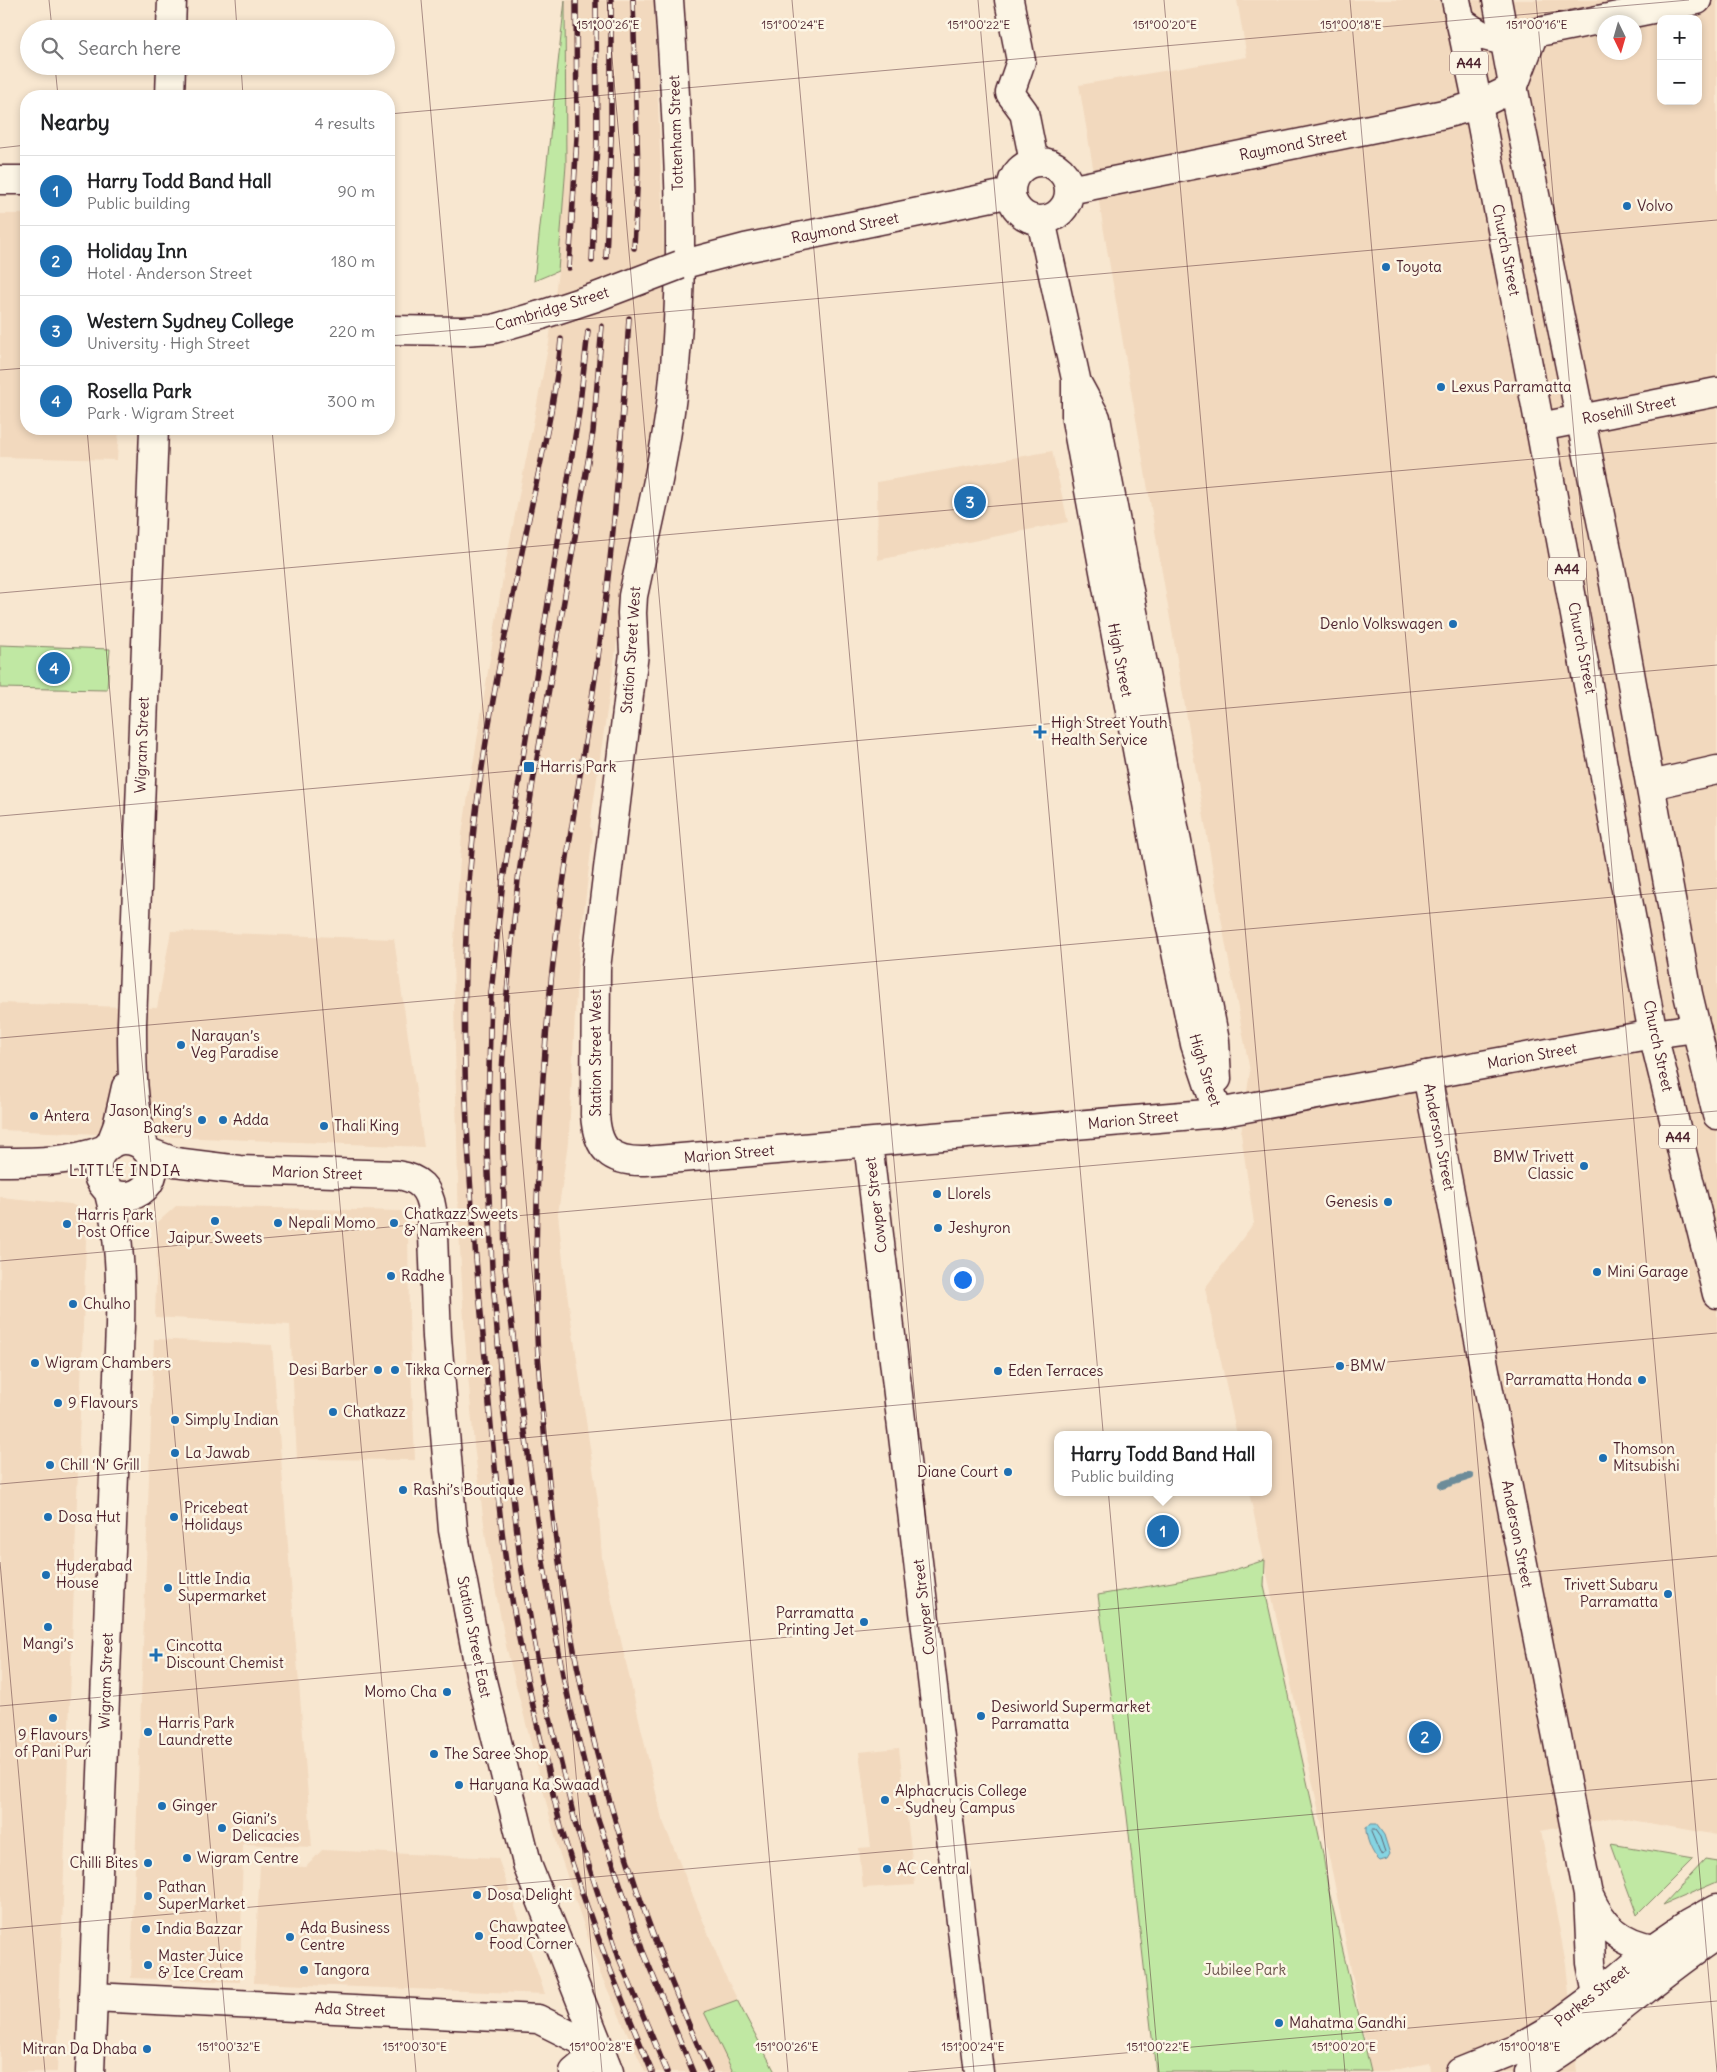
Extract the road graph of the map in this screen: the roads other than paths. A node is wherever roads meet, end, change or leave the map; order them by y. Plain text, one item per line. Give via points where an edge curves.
1 (172, 0) edge
2 (670, 0) edge
3 (1009, 0) edge
4 (1497, 0) edge
5 (1696, 0) edge
6 (1458, 10) edge
7 (171, 20) edge
8 (1534, 33) junction
9 (1504, 39) junction
10 (171, 75) edge
11 (1513, 88) junction
12 (170, 90) edge
13 (1478, 105) junction
14 (1034, 162) junction
15 (0, 180) edge
16 (20, 180) edge
17 (1069, 190) junction
18 (1010, 193) junction
19 (1041, 220) junction
20 (680, 265) junction
21 (395, 330) edge
22 (1717, 392) edge
23 (1580, 420) junction
24 (1540, 427) junction
25 (154, 435) edge
26 (1717, 770) edge
27 (1651, 785) junction
28 (1696, 1028) junction
29 (1653, 1034) junction
30 (132, 1061) junction
31 (1427, 1075) junction
32 (1218, 1113) junction
33 (1717, 1115) edge
34 (868, 1142) junction
35 (108, 1147) junction
36 (146, 1150) junction
37 (608, 1153) joint
38 (1, 1162) edge
39 (239, 1170) junction
40 (104, 1184) junction
41 (423, 1185) joint
42 (145, 1187) junction
43 (1710, 1238) edge
44 (120, 1290) junction
45 (1717, 1294) edge
46 (1588, 1895) junction
47 (1717, 1908) edge
48 (1717, 1936) edge
49 (1653, 1948) junction
50 (1597, 1995) junction
51 (93, 1997) junction
52 (605, 2061) edge
53 (90, 2072) edge
54 (574, 2072) edge
55 (979, 2072) edge
56 (1460, 2072) edge
57 (1529, 2072) edge

1 - 7 main road
2 - 20 main road, Tottenham Street
3 - 14 main road via 1021,61 1010,94 1024,112
4 - 9 main road, A44
5 - 8 main road
6 - 9 main road via 1479,34 1493,40
6 - 13 main road, Church Street / A44
8 - 9 main road
8 - 11 main road
9 - 11 main road, A44
10 - 12 main road
11 - 13 main road, Raymond Street
11 - 23 main road, A44
13 - 17 main road, Raymond Street
13 - 24 main road, Church Street / A44
14 - 17 main road via 1059,168
14 - 18 main road via 1019,170
15 - 16 main road
17 - 19 main road via 1062,210
18 - 19 main road via 1018,210
18 - 20 main road, Raymond Street via 745,248
19 - 32 main road, High Street via 1076,379 1096,418 1215,1041
20 - 21 main road, Cambridge Street, bridge via 596,297 493,329
20 - 37 main road, Station Street West via 668,428 633,596 634,653 595,993 596,1124
22 - 23 main road, Rosehill Street
23 - 24 main road, Rosehill Street
23 - 27 main road, A44
24 - 29 main road, Church Street / A44
25 - 30 main road, Wigram Street
26 - 27 main road
27 - 28 main road, A44
28 - 29 main road, Marion Street
28 - 33 main road, A44
29 - 31 main road, Marion Street
29 - 43 main road, Church Street / A44
30 - 35 main road, Wigram Street via 121,1114
30 - 36 main road, Wigram Street via 137,1118
31 - 32 main road, Marion Street
31 - 46 main road, Anderson Street
32 - 34 main road, Marion Street
34 - 37 main road, Marion Street via 645,1161 625,1160
34 - 55 main road, Cowper Street
35 - 36 main road via 119,1141 128,1141
35 - 38 main road via 93,1154 67,1159
35 - 40 main road via 98,1164
36 - 39 main road, Marion Street via 176,1162
36 - 42 main road via 153,1167
38 - 40 main road via 71,1172
39 - 41 main road, Marion Street via 397,1175 407,1176
39 - 42 main road, Marion Street via 180,1175
40 - 42 main road via 115,1194 123,1196
40 - 44 main road, Wigram Street via 114,1215
41 - 52 main road, Station Street East via 432,1210 437,1337 453,1530 480,1673 528,1867
42 - 44 main road, Wigram Street via 133,1215
43 - 45 main road, Church Street / A44
44 - 51 main road, Wigram Street
46 - 49 main road via 1610,1929 1631,1943
46 - 50 main road, Anderson Street via 1591,1962
47 - 49 main road, Parkes Street
48 - 57 main road, Parkes Street via 1570,2046
49 - 50 main road, Parkes Street
50 - 56 main road, Parkes Street via 1517,2049
51 - 52 main road, Ada Street via 538,2019
51 - 53 main road, Wigram Street
52 - 54 main road

